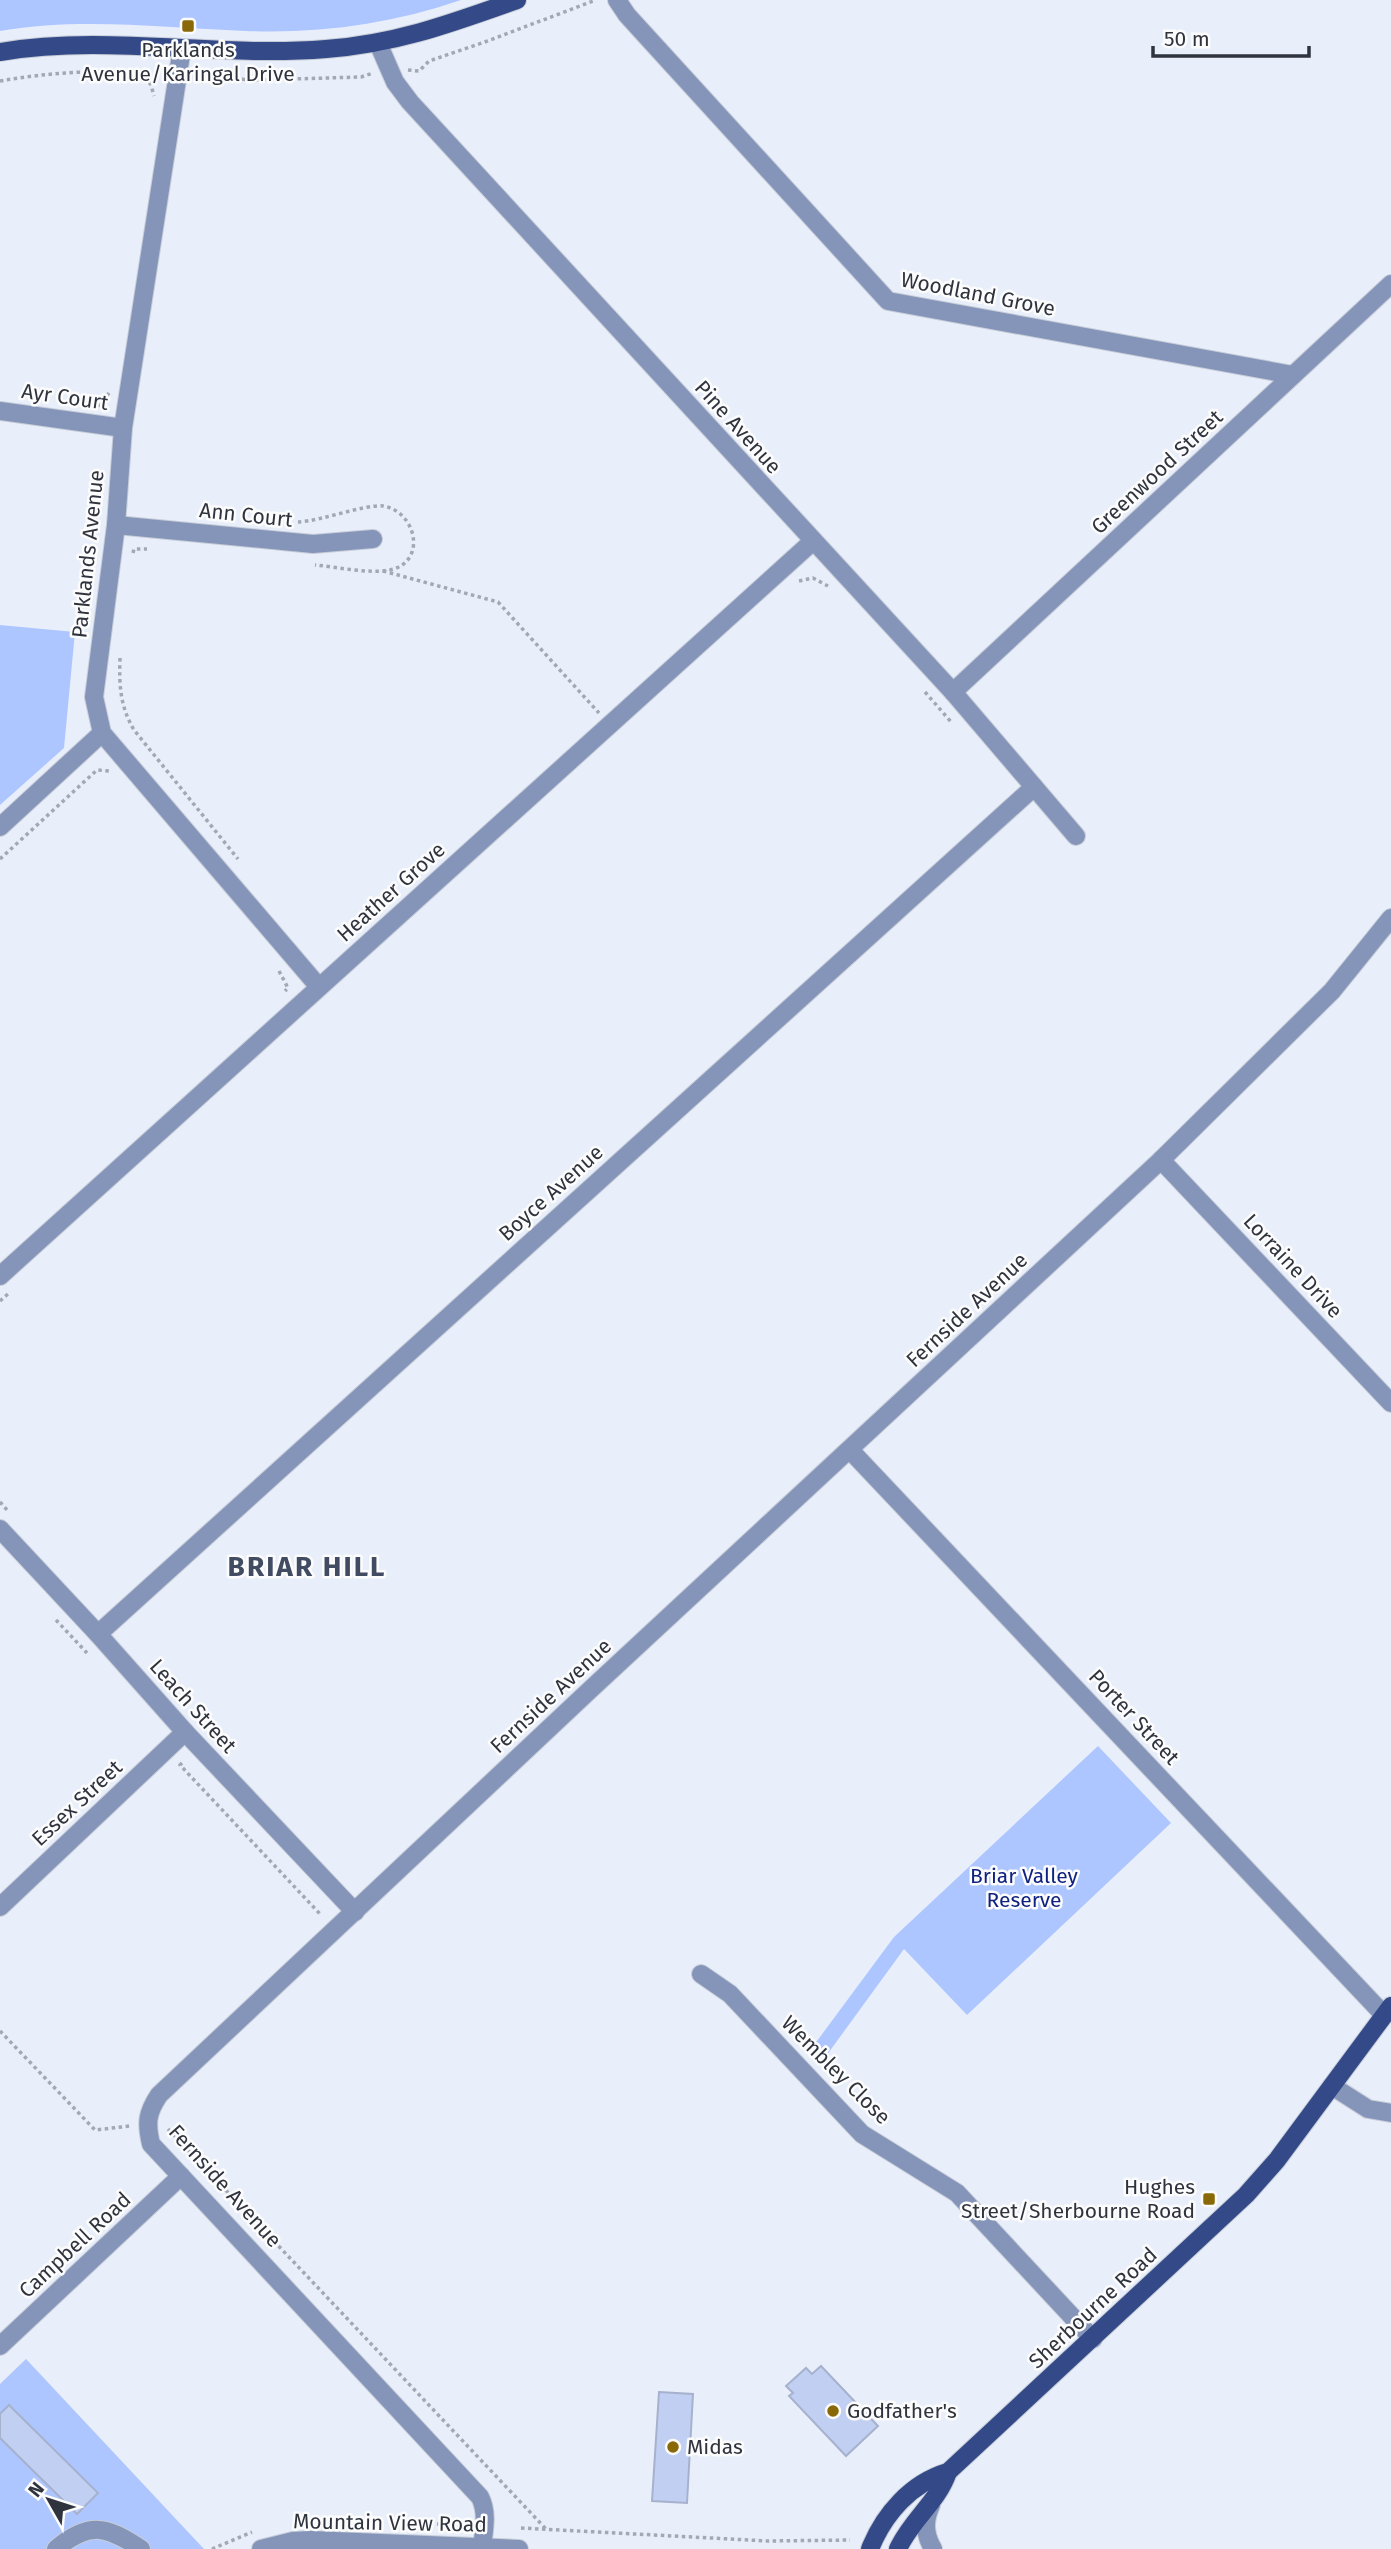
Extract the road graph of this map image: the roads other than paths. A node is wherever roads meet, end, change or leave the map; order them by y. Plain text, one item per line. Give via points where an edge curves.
1 (517, 0) edge
2 (617, 0) edge
3 (378, 43) junction
4 (181, 48) junction
5 (0, 52) edge
6 (1391, 284) edge
7 (1293, 375) junction
8 (0, 411) edge
9 (123, 428) junction
10 (116, 525) junction
11 (373, 539) dead end
12 (812, 542) junction
13 (953, 692) junction
14 (102, 733) junction
15 (1034, 787) junction
16 (0, 827) edge
17 (1076, 836) dead end
18 (1391, 918) edge
19 (319, 987) junction
20 (1161, 1160) junction
21 (0, 1276) edge
22 (1391, 1403) edge
23 (850, 1450) junction
24 (0, 1529) edge
25 (98, 1634) junction
26 (185, 1732) junction
27 (0, 1907) edge
28 (355, 1912) junction
29 (701, 1974) dead end
30 (1388, 2010) edge
31 (1332, 2087) junction
32 (1391, 2113) edge
33 (181, 2176) junction
34 (1093, 2339) junction
35 (0, 2346) edge
36 (948, 2472) junction
37 (931, 2505) junction
38 (482, 2547) junction
39 (56, 2549) edge
40 (141, 2549) edge
41 (261, 2549) edge
42 (519, 2549) edge
43 (870, 2549) edge
44 (898, 2549) edge
45 (933, 2549) edge

1 - 3 main road via 428,32
2 - 7 street, Woodland Grove via 888,301
3 - 4 main road via 293,51
3 - 12 street, Pine Avenue via 395,82 410,102
4 - 5 main road via 60,44
4 - 9 street, Parklands Avenue
6 - 7 street, Greenwood Street
7 - 13 street, Greenwood Street
8 - 9 street, Ayr Court
9 - 10 street, Parklands Avenue
10 - 11 street, Ann Court via 313,544
10 - 14 street, Parklands Avenue via 94,697
12 - 13 street, Pine Avenue
12 - 19 street, Heather Grove
13 - 15 street, Pine Avenue
14 - 16 street
14 - 19 street, Parklands Avenue
15 - 17 street, Pine Avenue
15 - 25 street, Boyce Avenue
18 - 20 street, Fernside Avenue via 1332,991
19 - 21 street, Heather Grove
20 - 22 street, Lorraine Drive
20 - 23 street, Fernside Avenue
23 - 28 street, Fernside Avenue
23 - 30 street, Porter Street
24 - 25 street, Leach Street
25 - 26 street, Leach Street
26 - 27 street, Essex Street
26 - 28 street, Leach Street
28 - 33 street, Fernside Avenue via 159,2095 136,2126
29 - 34 street, Wembley Close via 730,1994 862,2134 957,2193
30 - 31 main road, Sherbourne Road
31 - 32 street via 1368,2109
31 - 34 main road, Sherbourne Road via 1246,2195
33 - 35 street, Campbell Road
33 - 38 street, Fernside Avenue via 480,2497 485,2506
34 - 36 main road, Sherbourne Road
36 - 37 main road, Sherbourne Road
36 - 43 main road, Sherbourne Road via 922,2482 906,2497 881,2525
37 - 44 main road, Sherbourne Road
37 - 45 street via 925,2525
38 - 41 street, Mountain View Road via 311,2540
38 - 42 street, Mountain View Road
39 - 40 street via 77,2532 100,2529

